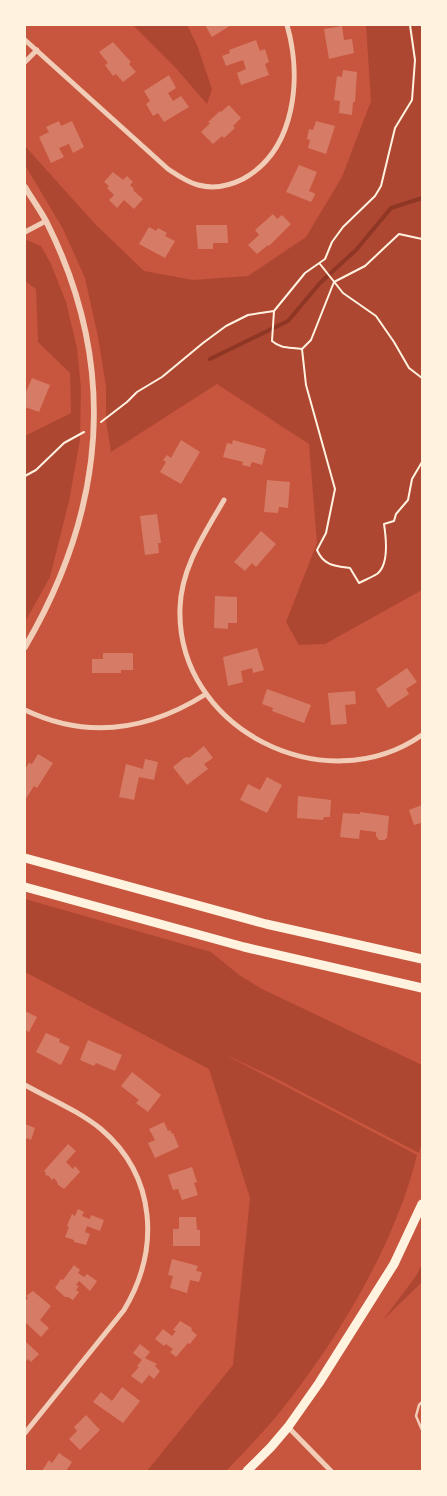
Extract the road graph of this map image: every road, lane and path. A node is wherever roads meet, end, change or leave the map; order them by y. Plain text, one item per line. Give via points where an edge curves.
1 (287, 25) edge
2 (410, 25) edge
3 (25, 40) edge
4 (37, 50) junction
5 (25, 62) edge
6 (25, 187) edge
7 (46, 221) junction
8 (25, 232) edge
9 (422, 240) edge
10 (320, 264) junction
11 (334, 282) junction
12 (274, 311) junction
13 (302, 349) junction
14 (422, 378) edge
15 (94, 427) junction
16 (72, 438) dead end
17 (422, 462) edge
18 (25, 476) edge
19 (224, 500) dead end
20 (25, 647) edge
21 (206, 694) junction
22 (25, 710) edge
23 (422, 735) edge
24 (25, 858) edge
25 (25, 886) edge
26 (422, 959) edge
27 (422, 988) edge
28 (25, 1086) edge
29 (422, 1204) edge
30 (422, 1402) edge
31 (288, 1427) junction
32 (422, 1430) edge
33 (25, 1433) edge
34 (247, 1471) edge
35 (331, 1471) edge

1 - 4 street via 294,78 290,111 282,136 262,165 237,182 224,186 198,185 168,169
2 - 10 path via 415,60 412,100 395,128 381,186 343,227
3 - 4 street
4 - 5 street
6 - 7 street
7 - 8 street
7 - 15 street via 82,315 92,372
9 - 11 path via 400,234 366,266
10 - 11 path
10 - 12 path via 305,273
11 - 13 path via 311,340
11 - 14 path via 343,293 376,316 409,368
12 - 13 path via 272,341 277,346
12 - 15 path via 248,315 226,326
13 - 17 path via 306,385 335,489 326,534 316,550 320,558 334,567 350,568 359,583 379,573 385,560 384,524 394,521 408,500 412,479
15 - 20 street via 87,493 78,529 55,590
16 - 18 path
19 - 21 street via 195,551 180,607 184,648
21 - 22 street via 169,715 100,729 52,721
21 - 23 street via 226,716 254,738 272,748 313,759 356,759 378,755
24 - 26 main road via 266,924
25 - 27 main road via 244,947
28 - 33 street via 87,1119 114,1142 127,1160 143,1195 148,1236 142,1275 134,1294
29 - 31 main road via 394,1264
30 - 32 lane via 416,1416
31 - 34 main road
31 - 35 street

